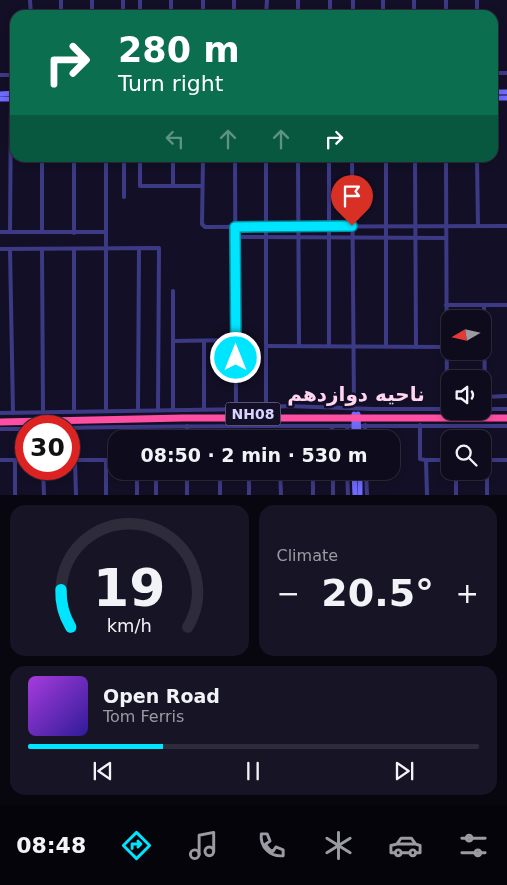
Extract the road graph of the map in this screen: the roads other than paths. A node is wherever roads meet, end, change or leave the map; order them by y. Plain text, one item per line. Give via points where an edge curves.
1 (12, 162) edge
2 (42, 162) edge
3 (74, 162) edge
4 (106, 162) edge
5 (124, 162) edge
6 (140, 162) edge
7 (173, 162) edge
8 (203, 162) edge
9 (235, 162) edge
10 (266, 162) edge
11 (298, 162) edge
12 (329, 162) edge
13 (352, 162) edge
14 (386, 162) edge
15 (415, 162) edge
16 (446, 162) edge
17 (478, 162) edge
18 (173, 186) junction
19 (202, 186) junction
20 (124, 197) dead end
21 (267, 226) junction
22 (298, 226) junction
23 (330, 226) junction
24 (352, 226) junction
25 (386, 226) junction
26 (417, 226) junction
27 (446, 226) junction
28 (478, 226) junction
29 (507, 226) edge
30 (235, 227) junction
31 (0, 232) edge
32 (10, 232) junction
33 (42, 232) junction
34 (74, 232) junction
35 (106, 232) junction
36 (235, 237) junction
37 (267, 237) junction
38 (298, 237) junction
39 (330, 238) junction
40 (352, 238) junction
41 (386, 238) junction
42 (416, 238) junction
43 (446, 238) junction
44 (0, 249) edge
45 (42, 249) junction
46 (74, 249) junction
47 (105, 249) junction
48 (139, 249) junction
49 (10, 250) junction
50 (173, 291) dead end
51 (484, 305) junction
52 (507, 305) edge
53 (446, 306) junction
54 (446, 310) edge
55 (236, 340) junction
56 (173, 341) junction
57 (204, 341) junction
58 (266, 346) junction
59 (299, 346) junction
60 (329, 346) junction
61 (386, 346) junction
62 (353, 347) junction
63 (416, 347) junction
64 (441, 347) edge
65 (484, 370) edge
66 (507, 396) edge
67 (491, 397) edge
68 (266, 406) junction
69 (173, 409) junction
70 (204, 409) junction
71 (236, 409) junction
72 (491, 409) edge
73 (507, 409) edge
74 (106, 410) junction
75 (138, 410) junction
76 (158, 410) junction
77 (74, 411) junction
78 (441, 411) edge
79 (43, 412) junction
80 (0, 413) edge
81 (13, 413) junction
82 (491, 414) edge
83 (507, 416) edge
84 (0, 418) edge
85 (356, 418) junction
86 (0, 422) edge
87 (366, 425) junction
88 (420, 425) junction
89 (187, 426) junction
90 (332, 426) junction
91 (347, 426) junction
92 (507, 426) edge
93 (80, 428) edge
94 (0, 429) edge
95 (15, 429) edge
96 (187, 430) edge
97 (332, 430) edge
98 (347, 430) edge
99 (355, 430) edge
100 (358, 430) edge
101 (366, 430) edge
102 (0, 460) edge
103 (15, 460) edge
104 (80, 460) edge
105 (106, 460) joint
106 (426, 460) junction
107 (441, 460) edge
108 (491, 460) edge
109 (507, 460) edge
110 (15, 480) edge
111 (44, 480) edge
112 (76, 480) edge
113 (137, 480) edge
114 (156, 480) edge
115 (187, 480) edge
116 (220, 480) edge
117 (249, 480) edge
118 (280, 480) edge
119 (313, 480) edge
120 (333, 480) edge
121 (347, 480) edge
122 (354, 480) edge
123 (360, 480) edge
124 (366, 480) edge
125 (456, 480) edge
126 (486, 480) edge
127 (15, 495) edge
128 (44, 495) edge
129 (76, 495) edge
130 (106, 495) edge
131 (138, 495) edge
132 (156, 495) edge
133 (187, 495) edge
134 (220, 495) edge
135 (250, 495) edge
136 (280, 495) edge
137 (313, 495) edge
138 (333, 495) edge
139 (348, 495) edge
140 (355, 495) edge
141 (360, 495) edge
142 (367, 495) edge
143 (426, 495) edge
144 (456, 495) edge
145 (487, 495) edge

1 - 32 street
2 - 33 street
3 - 34 street
4 - 35 street
5 - 20 street
6 - 18 street via 140,186
7 - 18 street
8 - 19 street
9 - 30 street
10 - 21 street
11 - 22 street
12 - 23 street
13 - 24 street
14 - 25 street
15 - 26 street
16 - 27 street
17 - 28 street
18 - 19 street
19 - 30 street via 203,226
21 - 22 street
21 - 30 street
21 - 37 street
22 - 23 street
22 - 38 street
23 - 24 street
23 - 39 street
24 - 25 street
24 - 40 street
25 - 26 street
25 - 41 street
26 - 27 street
26 - 42 street
27 - 28 street
27 - 43 street
28 - 29 street
30 - 36 street
31 - 32 street
32 - 33 street
33 - 34 street
34 - 35 street
35 - 47 street
36 - 37 street
36 - 55 street
37 - 38 street
37 - 58 street
38 - 39 street
38 - 59 street
39 - 40 street
39 - 60 street
40 - 41 street
40 - 62 street
41 - 42 street
41 - 61 street
42 - 43 street
42 - 63 street
43 - 53 street
44 - 49 street
45 - 46 street
45 - 49 street
45 - 79 street
46 - 47 street
46 - 77 street
47 - 48 street
47 - 74 street
48 - 75 street
48 - 76 street via 158,248
49 - 81 street
50 - 56 street
51 - 52 street
51 - 53 street
51 - 65 street
53 - 54 street
55 - 57 street
55 - 71 street
56 - 57 street
56 - 69 street
57 - 70 street
58 - 59 street
58 - 68 street
59 - 60 street
60 - 62 street
61 - 62 street
61 - 63 street
62 - 85 street
63 - 64 street
66 - 67 street
68 - 71 street
68 - 85 street via 308,406
69 - 70 street
69 - 76 street
70 - 71 street
72 - 73 street
74 - 75 street
74 - 77 street
75 - 76 street
77 - 79 street
78 - 85 highway, NH08
79 - 81 street
80 - 81 street
82 - 83 highway, NH08
83 - 85 highway, NH08
84 - 85 highway, NH08 via 135,414
85 - 86 highway, NH08
85 - 87 street
85 - 91 street
85 - 99 main road
85 - 100 main road
87 - 88 street
87 - 101 street
88 - 92 street
88 - 106 street via 420,459
89 - 90 street
89 - 93 street
89 - 96 street
90 - 91 street
90 - 97 street
91 - 98 street
94 - 95 street
102 - 103 street
104 - 105 street
105 - 130 street
106 - 107 street
106 - 143 street
108 - 109 street
110 - 127 street
111 - 128 street
112 - 129 street
113 - 131 street
114 - 132 street
115 - 133 street
116 - 134 street
117 - 135 street
118 - 136 street
119 - 137 street
120 - 138 street
121 - 139 street
122 - 140 main road
123 - 141 main road
124 - 142 street
125 - 144 street
126 - 145 street

